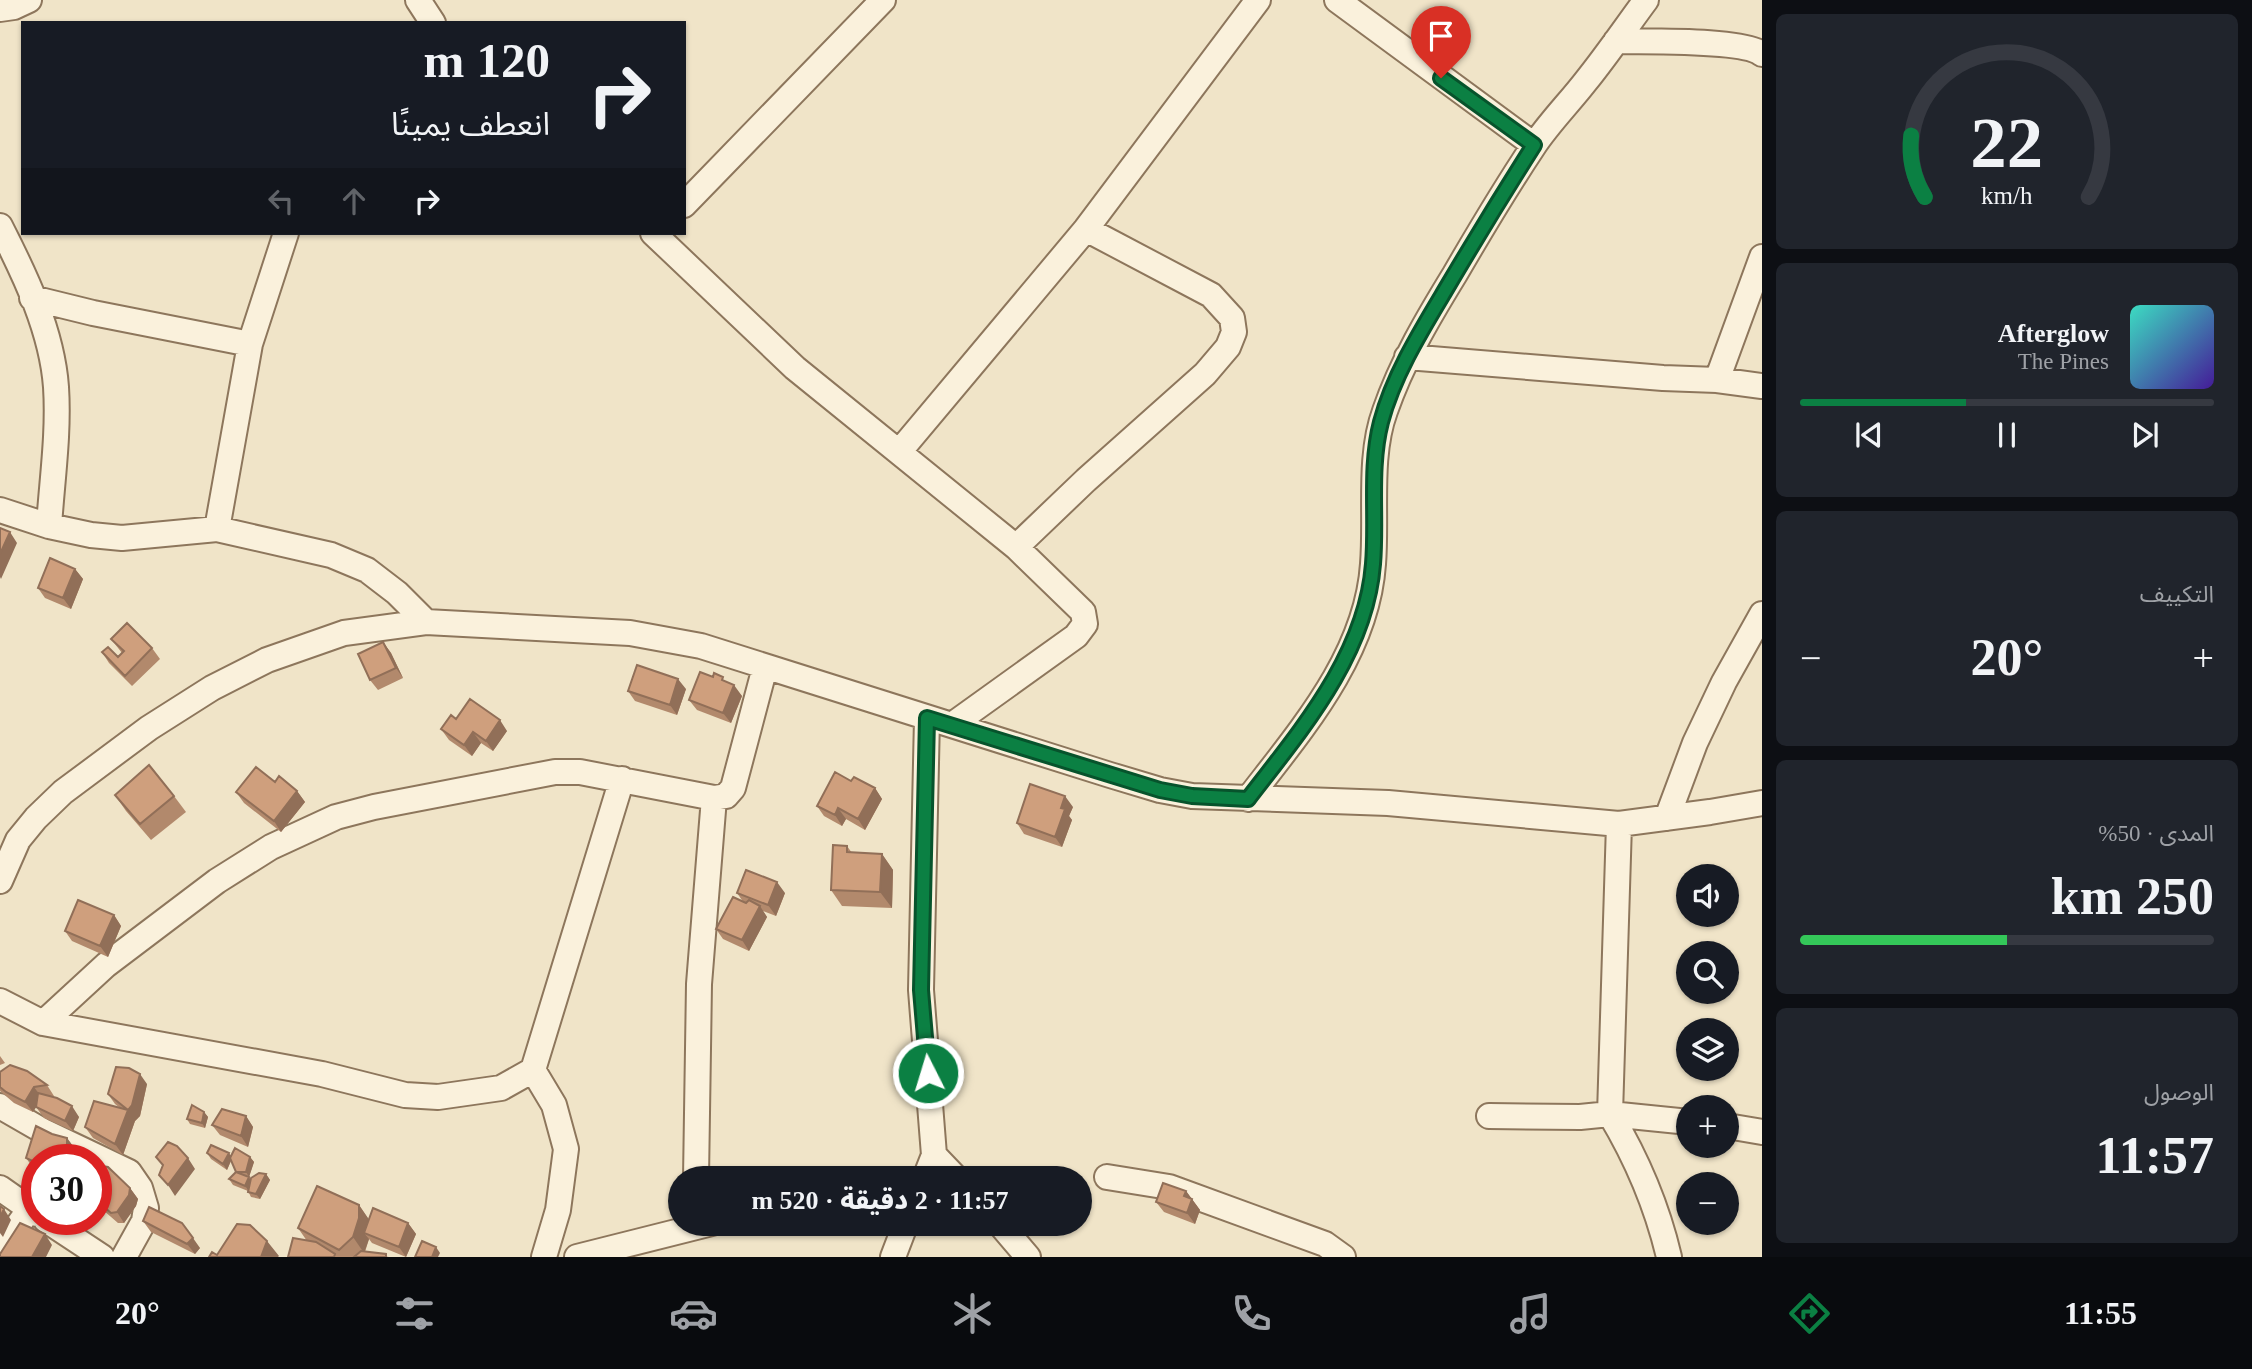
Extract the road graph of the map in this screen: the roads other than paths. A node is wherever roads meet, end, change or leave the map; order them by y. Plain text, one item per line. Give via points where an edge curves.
1 (29, 0) edge
2 (418, 0) edge
3 (883, 0) edge
4 (1258, 0) edge
5 (1337, 0) edge
6 (1646, 0) edge
7 (0, 9) edge
8 (432, 21) edge
9 (1615, 41) junction
10 (1762, 54) edge
11 (1534, 145) junction
12 (686, 203) edge
13 (0, 226) edge
14 (1086, 229) junction
15 (285, 235) edge
16 (656, 235) edge
17 (1762, 257) edge
18 (32, 298) junction
19 (250, 344) junction
20 (1407, 357) junction
21 (1717, 380) junction
22 (1762, 386) edge
23 (899, 452) junction
24 (0, 510) edge
25 (49, 526) junction
26 (217, 530) junction
27 (1016, 547) junction
28 (1762, 614) edge
29 (426, 622) junction
30 (765, 667) junction
31 (927, 718) junction
32 (952, 725) junction
33 (622, 779) junction
34 (714, 798) junction
35 (1248, 799) junction
36 (1762, 803) edge
37 (1667, 818) junction
38 (1619, 824) junction
39 (0, 881) edge
40 (0, 1001) edge
41 (43, 1023) junction
42 (533, 1070) junction
43 (0, 1106) edge
44 (1610, 1114) junction
45 (1489, 1116) dead end
46 (1676, 1121) edge
47 (1739, 1128) edge
48 (1762, 1132) edge
49 (696, 1166) edge
50 (930, 1166) edge
51 (1107, 1177) dead end
52 (0, 1188) edge
53 (21, 1203) edge
54 (21, 1228) edge
55 (668, 1234) edge
56 (68, 1235) edge
57 (901, 1236) edge
58 (1010, 1236) edge
59 (0, 1242) edge
60 (102, 1257) edge
61 (124, 1257) edge
62 (544, 1257) edge
63 (577, 1257) edge
64 (892, 1257) edge
65 (1028, 1257) edge
66 (1343, 1257) edge
67 (1669, 1257) edge

1 - 7 street
2 - 8 street
3 - 12 street
4 - 14 street
5 - 11 street
6 - 9 street
9 - 10 street via 1734,46
9 - 11 street
11 - 20 street
13 - 18 street
14 - 23 street
14 - 27 street via 1211,295 1232,318 1234,332 1228,347 1205,374
15 - 19 street
16 - 23 street via 795,368
17 - 21 street
18 - 19 street
18 - 25 street via 45,331 56,385
19 - 26 street
20 - 21 street
20 - 35 street via 1380,424 1373,565 1362,621 1306,723
21 - 22 street
23 - 27 street
24 - 25 street
25 - 26 street via 122,538
26 - 29 street via 331,555 367,570
27 - 32 street via 1078,607 1085,624 1076,636
28 - 37 street via 1695,743
29 - 30 street via 630,632 701,646
29 - 39 street via 344,633 267,660 212,688 63,792 18,840
30 - 31 street
30 - 34 street via 733,788 726,796
31 - 32 street
31 - 50 street via 921,990
32 - 35 street via 1160,790
33 - 34 street
33 - 41 street via 555,772 337,817 271,847 217,881 106,965
33 - 42 street
34 - 49 street via 699,984
35 - 38 street via 1388,803
36 - 37 street
37 - 38 street
38 - 44 street
40 - 41 street
41 - 42 street via 322,1074 405,1095 438,1097 500,1087
42 - 62 street via 554,1105 566,1149 558,1210
43 - 61 street via 129,1172 146,1208 144,1222
44 - 45 street
44 - 46 street
44 - 67 street via 1660,1218
47 - 48 street
51 - 66 street via 1169,1187 1325,1244
52 - 53 street
54 - 59 street
55 - 63 street
56 - 60 street
57 - 64 street
58 - 65 street

